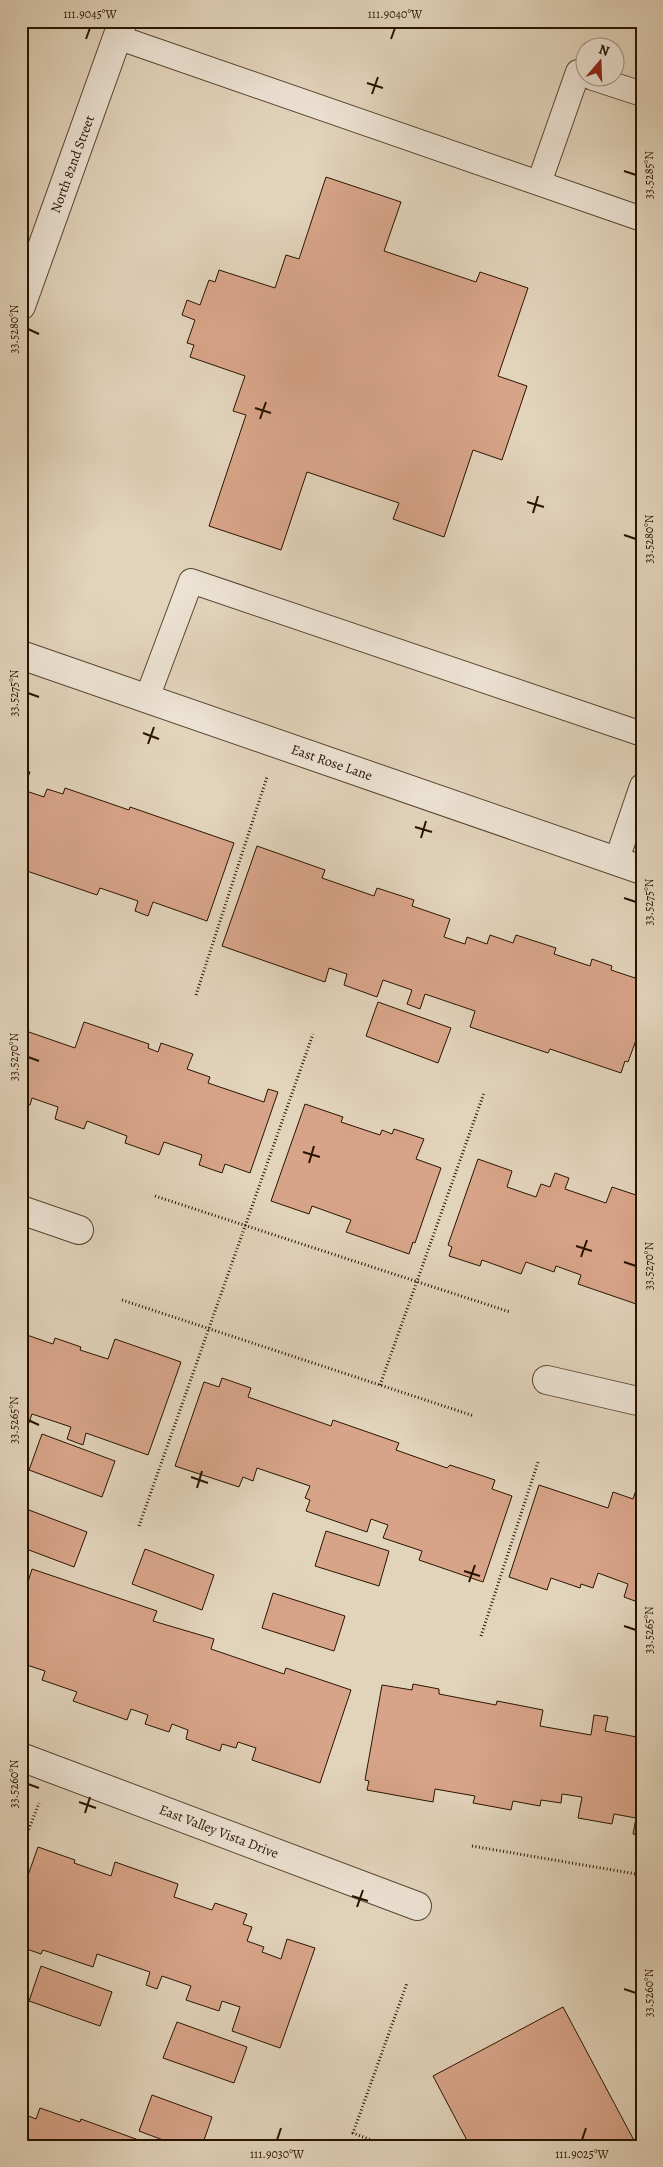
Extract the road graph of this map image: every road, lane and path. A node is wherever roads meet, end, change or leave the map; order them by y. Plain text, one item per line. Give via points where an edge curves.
1 (120, 29) edge
2 (576, 78) edge
3 (624, 88) edge
4 (642, 94) edge
5 (539, 184) junction
6 (642, 219) edge
7 (21, 306) edge
8 (21, 655) edge
9 (147, 698) junction
10 (642, 734) edge
11 (278, 744) junction
12 (642, 786) edge
13 (616, 862) junction
14 (642, 870) edge
15 (196, 995) dead end
16 (313, 1034) dead end
17 (484, 1093) dead end
18 (155, 1196) dead end
19 (21, 1210) edge
20 (244, 1225) junction
21 (79, 1230) dead end
22 (416, 1282) junction
23 (122, 1300) dead end
24 (510, 1312) dead end
25 (208, 1328) junction
26 (547, 1380) dead end
27 (380, 1386) junction
28 (642, 1402) edge
29 (474, 1416) dead end
30 (538, 1462) dead end
31 (139, 1526) dead end
32 (481, 1636) dead end
33 (21, 1757) edge
34 (40, 1801) dead end
35 (472, 1846) dead end
36 (21, 1849) edge
37 (642, 1875) edge
38 (417, 1906) dead end
39 (407, 1982) dead end
40 (386, 2146) edge

1 - 5 lane
1 - 7 street, North 82nd Street
2 - 5 lane
3 - 4 lane
5 - 6 lane
8 - 9 street, East Rose Lane
9 - 10 lane via 191,580
9 - 11 street, East Rose Lane
11 - 13 street, East Rose Lane
11 - 15 path
12 - 13 lane
13 - 14 street, East Rose Lane
16 - 20 path
17 - 22 path
18 - 20 path
19 - 21 street
20 - 22 path
20 - 25 path
22 - 24 path
22 - 27 path
23 - 25 path
25 - 27 path
25 - 31 path
26 - 28 street
27 - 29 path
30 - 32 path
33 - 38 street, East Valley Vista Drive
34 - 36 path
35 - 37 path
39 - 40 path via 353,2134

